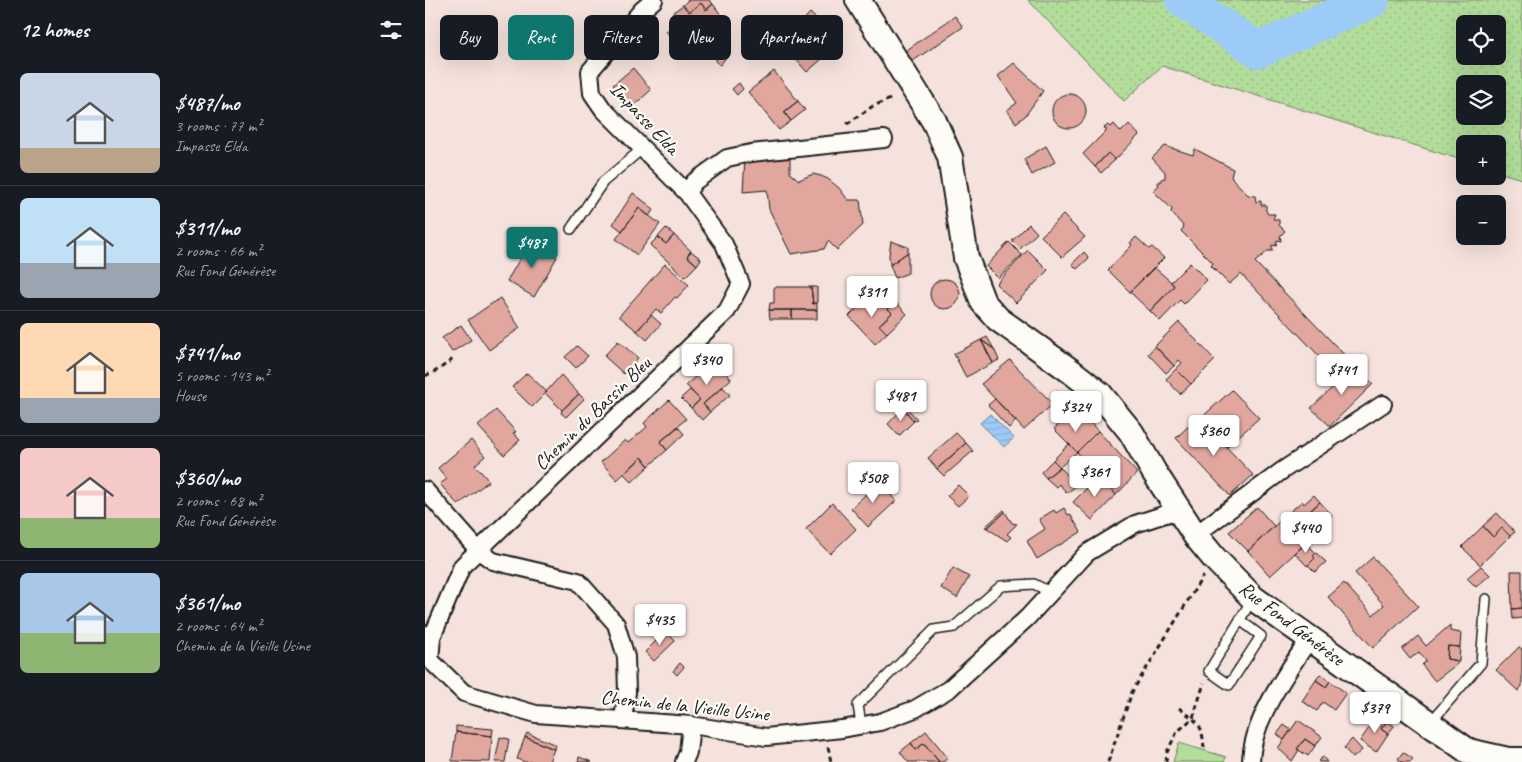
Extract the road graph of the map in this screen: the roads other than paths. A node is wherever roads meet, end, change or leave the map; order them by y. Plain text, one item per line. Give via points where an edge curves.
1 (654, 0) edge
2 (858, 0) edge
3 (884, 139) dead end
4 (643, 148) junction
5 (687, 192) junction
6 (571, 229) dead end
7 (1383, 404) dead end
8 (425, 490) edge
9 (1178, 510) junction
10 (1195, 535) junction
11 (479, 551) junction
12 (1051, 592) junction
13 (1253, 598) junction
14 (1486, 598) dead end
15 (1240, 620) junction
16 (429, 635) edge
17 (1309, 638) junction
18 (623, 720) junction
19 (1429, 724) junction
20 (691, 725) junction
21 (861, 725) junction
22 (1473, 756) edge
23 (1522, 760) edge
24 (684, 762) edge
25 (1251, 762) edge

1 - 4 street, Impasse Elda via 630,23 590,72 592,93 603,109
2 - 9 street, Rue Fond Générèse via 915,88 950,157 966,258 983,302 998,319 1100,394 1131,432
3 - 5 street via 727,158 694,182
4 - 5 street, Impasse Elda
4 - 6 lane via 603,182
5 - 11 street, Chemin du Bassin Bleu via 724,244 741,284 727,311
7 - 10 street via 1283,470
8 - 11 street
9 - 10 street, Rue Fond Générèse
9 - 12 street, Chemin de la Vieille Usine via 1135,524 1087,553
10 - 13 street, Rue Fond Générèse
11 - 16 street, Chemin du Bassin Bleu via 462,566
11 - 18 street via 493,561 577,581 616,624 626,657 627,692
12 - 21 street, Chemin de la Vieille Usine via 949,689 915,709 880,722
12 - 21 lane via 1034,584 1001,586 954,627 934,630 858,705
13 - 15 lane
13 - 17 street, Rue Fond Générèse
14 - 19 lane via 1481,663
15 - 15 lane via 1209,671 1229,685 1261,636
16 - 18 street, Chemin de la Vieille Usine via 430,660 464,692 536,714
17 - 19 street, Rue Fond Générèse
17 - 25 street via 1267,704 1251,751
18 - 20 street, Chemin de la Vieille Usine
19 - 22 street, Rue Fond Générèse
20 - 21 street, Chemin de la Vieille Usine via 766,737
20 - 24 street
22 - 23 street, Rue Fond Générèse

